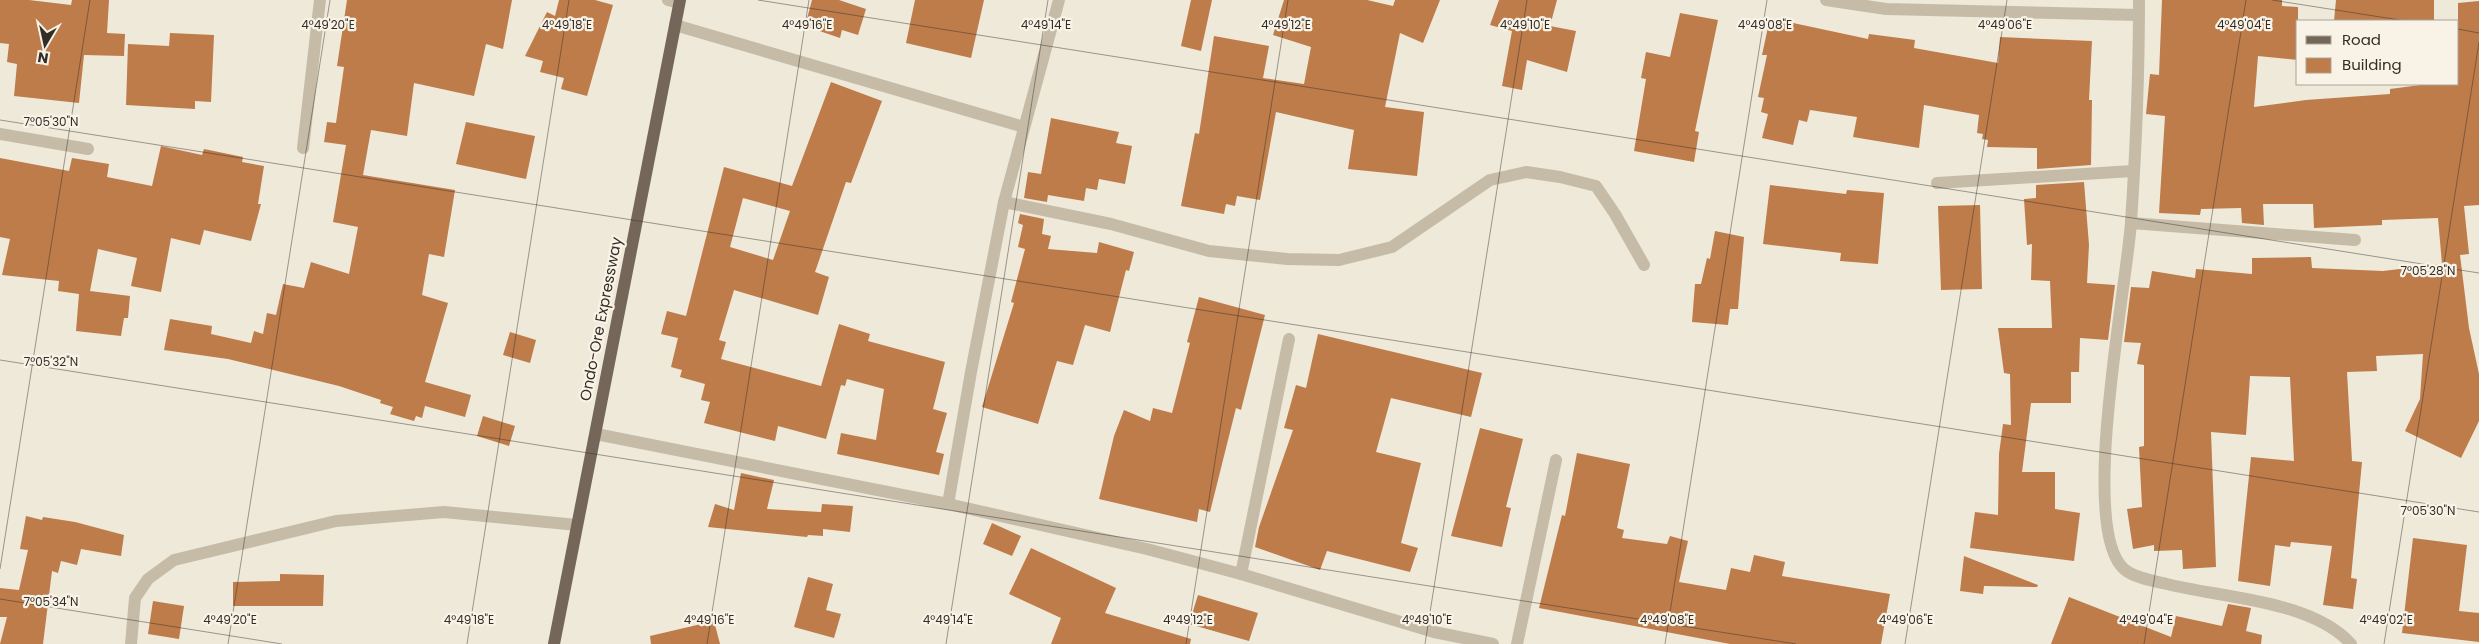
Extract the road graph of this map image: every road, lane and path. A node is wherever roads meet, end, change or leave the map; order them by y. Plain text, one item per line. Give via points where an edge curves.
1 (320, 0) edge
2 (1059, 0) edge
3 (1826, 0) edge
4 (2139, 0) edge
5 (675, 1) edge
6 (2139, 15) junction
7 (675, 25) junction
8 (1024, 127) junction
9 (0, 134) edge
10 (303, 148) dead end
11 (88, 149) dead end
12 (2133, 171) junction
13 (1937, 183) dead end
14 (1004, 202) junction
15 (2131, 223) junction
16 (2354, 240) dead end
17 (1644, 265) dead end
18 (1289, 339) dead end
19 (596, 434) junction
20 (1556, 460) dead end
21 (948, 504) junction
22 (577, 526) junction
23 (1241, 574) junction
24 (1433, 638) edge
25 (2341, 638) edge
26 (131, 644) edge
27 (554, 644) edge
28 (1493, 644) edge
29 (1517, 644) edge
30 (2350, 644) edge

1 - 10 street
2 - 8 street
3 - 6 street via 1886,8
4 - 6 street
5 - 7 main road, Ondo-Ore Expressway
6 - 12 street
7 - 8 street
7 - 19 main road, Ondo-Ore Expressway
8 - 14 street
9 - 11 street
12 - 13 street
12 - 15 street
14 - 17 street via 1111,224 1209,251 1286,259 1338,260 1392,247 1490,180 1526,172 1560,176 1596,186
14 - 21 street
15 - 16 street
15 - 25 street via 2107,420 2104,510 2112,549 2124,569 2149,580 2297,610
18 - 23 street
19 - 21 street
19 - 22 main road, Ondo-Ore Expressway
20 - 29 street
21 - 23 street
22 - 26 street via 444,512 336,522 174,560 148,579 135,598
22 - 27 main road, Ondo-Ore Expressway
23 - 24 street
24 - 28 street
25 - 30 street

